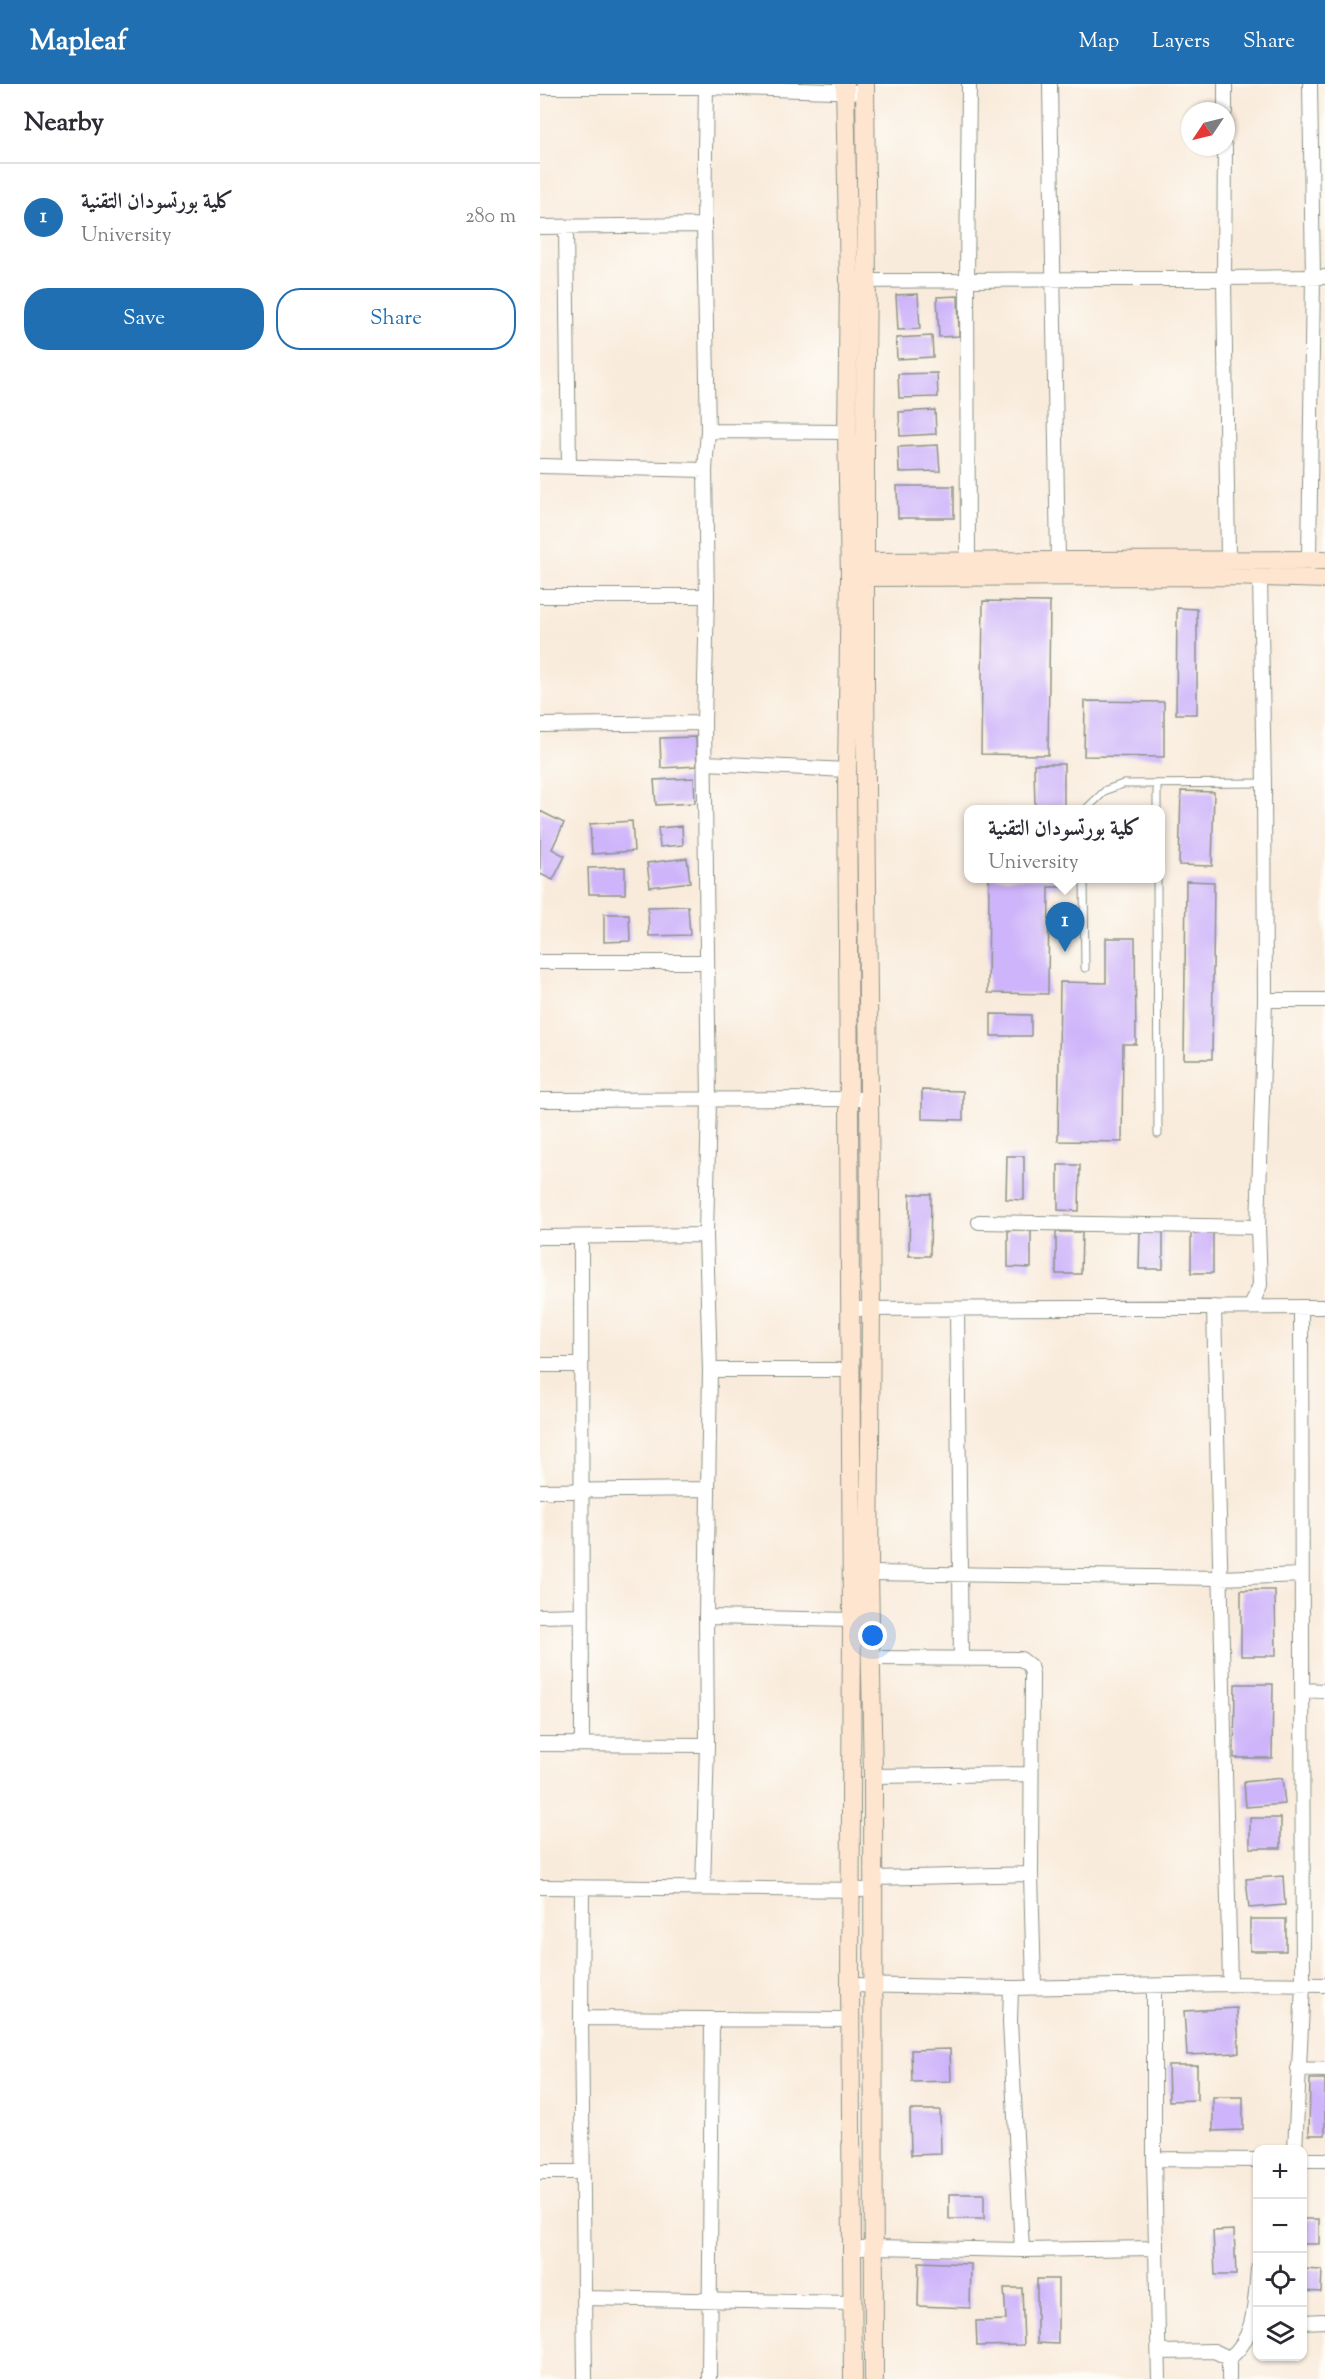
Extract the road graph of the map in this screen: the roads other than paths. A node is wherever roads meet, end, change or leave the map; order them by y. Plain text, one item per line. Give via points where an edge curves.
1 (969, 84) edge
2 (1050, 84) edge
3 (1225, 84) edge
4 (1310, 84) edge
5 (706, 86) edge
6 (540, 87) edge
7 (846, 88) edge
8 (865, 88) edge
9 (1225, 102) edge
10 (1224, 156) edge
11 (704, 225) junction
12 (540, 228) edge
13 (566, 228) junction
14 (1319, 277) edge
15 (1052, 278) junction
16 (967, 279) junction
17 (1224, 279) junction
18 (858, 281) junction
19 (708, 430) junction
20 (847, 432) junction
21 (540, 466) edge
22 (569, 466) junction
23 (705, 470) junction
24 (1228, 559) junction
25 (968, 560) junction
26 (1317, 560) edge
27 (1058, 561) junction
28 (858, 569) junction
29 (1260, 578) junction
30 (1325, 579) edge
31 (540, 596) edge
32 (707, 596) junction
33 (704, 723) junction
34 (540, 725) edge
35 (706, 763) junction
36 (848, 770) junction
37 (1264, 783) junction
38 (1157, 784) junction
39 (1089, 805) edge
40 (1157, 805) edge
41 (1084, 883) edge
42 (1157, 883) edge
43 (540, 962) edge
44 (707, 962) junction
45 (1084, 969) dead end
46 (1265, 1000) junction
47 (1325, 1000) edge
48 (869, 1099) junction
49 (540, 1100) edge
50 (709, 1100) junction
51 (849, 1100) junction
52 (1158, 1134) dead end
53 (979, 1222) dead end
54 (1258, 1227) junction
55 (706, 1234) junction
56 (540, 1238) edge
57 (581, 1238) junction
58 (1214, 1307) junction
59 (1251, 1307) junction
60 (1301, 1307) junction
61 (1325, 1307) edge
62 (849, 1309) junction
63 (871, 1309) junction
64 (957, 1310) junction
65 (540, 1365) edge
66 (581, 1365) junction
67 (710, 1370) junction
68 (850, 1370) junction
69 (708, 1489) junction
70 (540, 1491) edge
71 (582, 1491) junction
72 (869, 1573) junction
73 (961, 1575) junction
74 (1301, 1575) junction
75 (1221, 1578) junction
76 (582, 1615) junction
77 (540, 1616) edge
78 (705, 1617) junction
79 (852, 1620) junction
80 (871, 1659) junction
81 (961, 1659) junction
82 (1302, 1690) junction
83 (1325, 1691) edge
84 (582, 1743) junction
85 (540, 1744) edge
86 (707, 1744) junction
87 (1030, 1774) junction
88 (873, 1776) junction
89 (1031, 1874) junction
90 (873, 1884) junction
91 (540, 1887) edge
92 (582, 1888) junction
93 (703, 1888) junction
94 (850, 1889) junction
95 (1230, 1984) junction
96 (850, 1985) junction
97 (873, 1985) junction
98 (1303, 1985) junction
99 (1325, 1985) edge
100 (1154, 1986) junction
101 (1034, 1987) junction
102 (1011, 1988) junction
103 (581, 2018) junction
104 (712, 2020) junction
105 (850, 2020) junction
106 (1298, 2069) junction
107 (1325, 2070) edge
108 (1295, 2145) edge
109 (1154, 2159) junction
110 (1253, 2160) edge
111 (1307, 2160) edge
112 (1325, 2160) edge
113 (540, 2172) edge
114 (583, 2172) junction
115 (874, 2247) junction
116 (1155, 2248) junction
117 (851, 2249) junction
118 (1022, 2250) junction
119 (585, 2298) junction
120 (709, 2300) junction
121 (852, 2303) junction
122 (1325, 2321) edge
123 (1307, 2322) edge
124 (1253, 2327) edge
125 (1160, 2352) junction
126 (1229, 2358) junction
127 (585, 2379) edge
128 (709, 2379) edge
129 (853, 2379) edge
130 (874, 2379) edge
131 (1159, 2379) edge
132 (1229, 2379) edge

1 - 16 street
2 - 15 street
3 - 9 street
4 - 14 street
5 - 6 street
5 - 7 street
5 - 11 street
7 - 8 street
7 - 18 street
8 - 18 street
10 - 17 street
11 - 13 street
11 - 19 street
12 - 13 street
13 - 22 street
14 - 17 street
14 - 26 street
15 - 16 street
15 - 17 street
15 - 27 street
16 - 18 street
16 - 25 street
17 - 24 street
18 - 20 street
18 - 28 street via 865,442
19 - 20 street
19 - 23 street
20 - 28 street
21 - 22 street
22 - 23 street
23 - 32 street
24 - 26 street
24 - 27 street
25 - 27 street
25 - 28 street
28 - 29 street
28 - 36 street
28 - 48 street
29 - 30 street
29 - 37 street
31 - 32 street
32 - 33 street
33 - 34 street
33 - 35 street
35 - 36 street
35 - 44 street
36 - 51 street
37 - 38 lane
37 - 46 street
38 - 39 lane via 1115,786
38 - 40 lane
41 - 45 lane
42 - 52 lane
43 - 44 street
44 - 50 street
46 - 47 street
46 - 54 street
48 - 51 street
48 - 63 street
49 - 50 street
50 - 51 street
50 - 55 street
51 - 62 street
53 - 54 street
54 - 59 street via 1260,1286
55 - 57 street
55 - 67 street
56 - 57 street
57 - 66 street
58 - 59 street
58 - 64 street
58 - 75 street
59 - 60 street
60 - 61 street
60 - 74 street
62 - 63 street
62 - 68 street
63 - 64 street
63 - 72 street
64 - 73 street
65 - 66 street
66 - 71 street
67 - 68 street
67 - 69 street
68 - 79 street
69 - 71 street
69 - 78 street
70 - 71 street
71 - 76 street
72 - 73 street
72 - 80 street
73 - 75 street
73 - 81 street
74 - 75 street
74 - 82 street
75 - 95 street
76 - 77 street
76 - 84 street
78 - 79 street
78 - 86 street
79 - 94 street
80 - 81 street
80 - 88 street
81 - 87 street via 1021,1659 1030,1666
82 - 83 street
82 - 98 street
84 - 85 street
84 - 86 street
86 - 93 street
87 - 88 street
87 - 89 street
88 - 90 street
89 - 90 street
89 - 101 street
90 - 94 street
90 - 97 street
91 - 92 street
92 - 93 street
92 - 103 street
93 - 94 street
94 - 96 street
95 - 98 street
95 - 100 street
96 - 97 street
96 - 105 street
97 - 102 street
97 - 115 street
98 - 99 street
98 - 106 street
100 - 101 street
100 - 109 street
101 - 102 street
102 - 118 street
103 - 104 street
103 - 114 street
104 - 105 street
104 - 120 street
105 - 117 street
106 - 107 street
106 - 108 street
109 - 110 street
109 - 116 street
111 - 112 street
113 - 114 street
114 - 119 street
115 - 117 street
115 - 118 street
115 - 130 street
116 - 118 street
116 - 125 street
117 - 121 street
119 - 120 street
119 - 127 street
120 - 121 street
120 - 128 street
121 - 129 street
122 - 123 street
124 - 126 street via 1242,2347
125 - 126 street via 1214,2351
125 - 131 street
126 - 132 street

